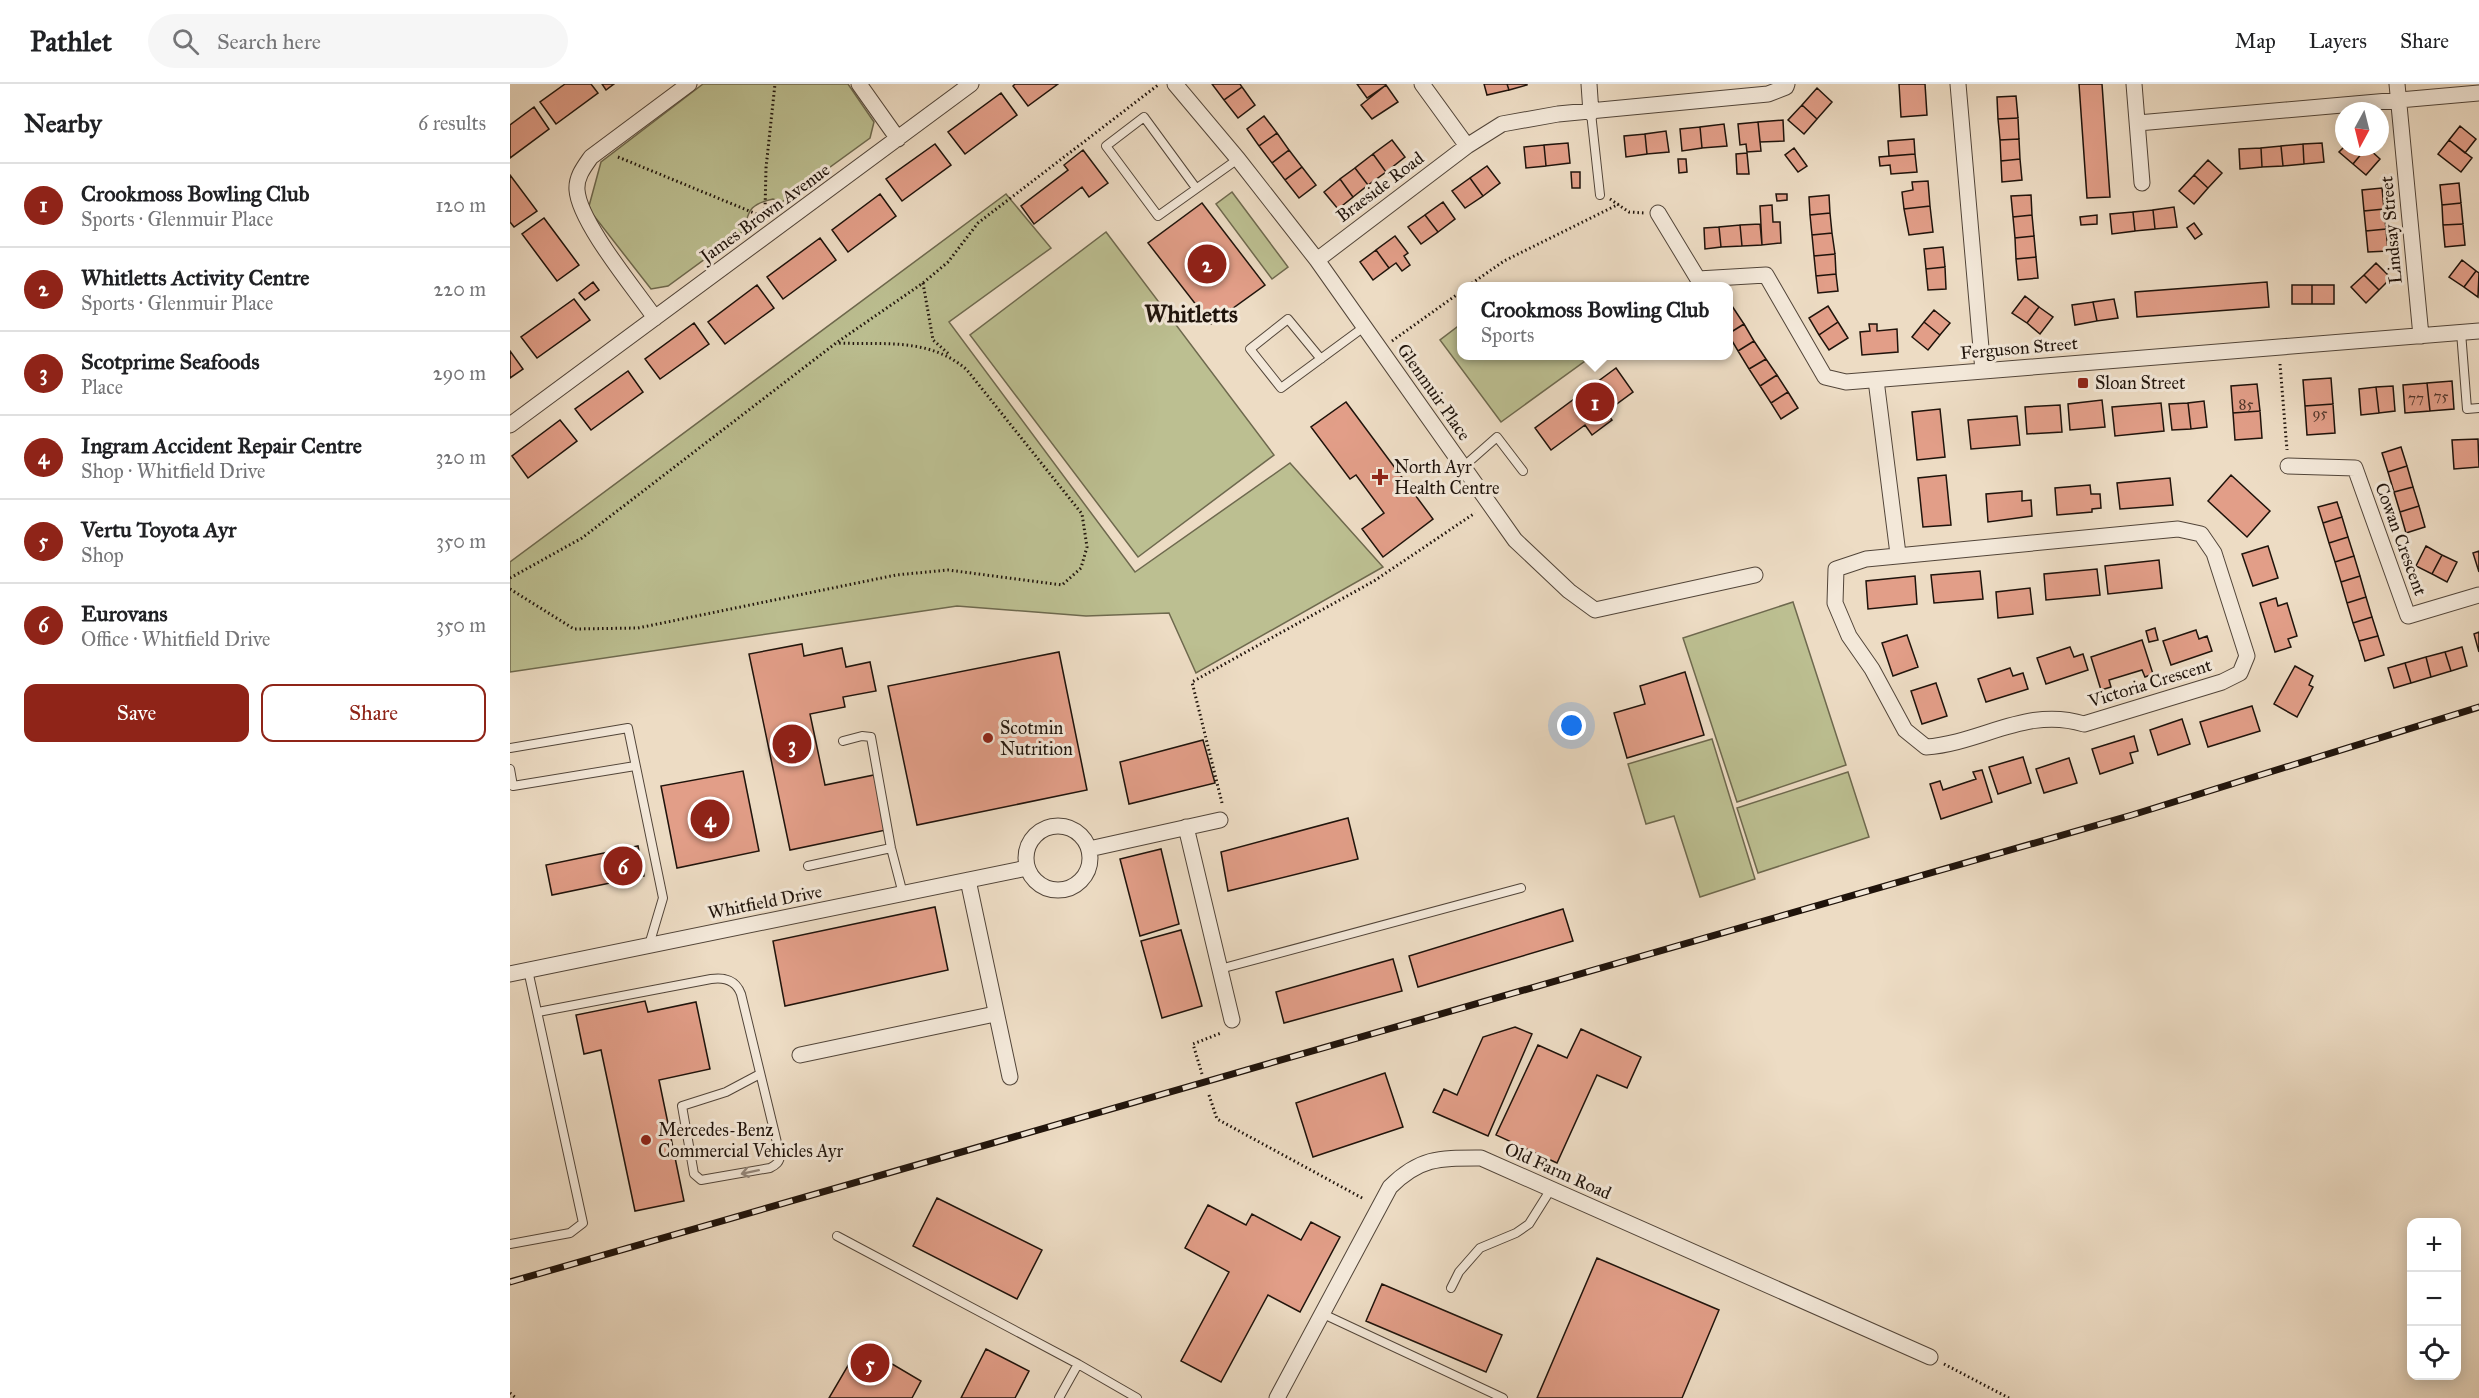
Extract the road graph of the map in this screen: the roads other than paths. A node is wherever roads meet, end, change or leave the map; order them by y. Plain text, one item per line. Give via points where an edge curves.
1 (689, 84) edge
2 (859, 84) edge
3 (971, 84) edge
4 (1175, 84) edge
5 (1422, 84) edge
6 (1588, 84) edge
7 (1787, 84) edge
8 (1958, 84) edge
9 (2134, 84) edge
10 (2397, 84) edge
11 (2479, 93) edge
12 (2398, 100) junction
13 (1591, 112) junction
14 (2138, 123) junction
15 (898, 139) junction
16 (1467, 146) junction
17 (1238, 159) junction
18 (2142, 183) dead end
19 (1196, 188) junction
20 (1600, 195) road end
21 (1658, 213) road end
22 (1317, 260) junction
23 (655, 318) junction
24 (1364, 327) junction
25 (2479, 331) edge
26 (2461, 332) junction
27 (2421, 336) junction
28 (1321, 358) junction
29 (1983, 371) junction
30 (1876, 380) junction
31 (2479, 408) edge
32 (510, 425) edge
33 (2288, 466) road end
34 (1463, 467) junction
35 (1523, 471) dead end
36 (1898, 554) junction
37 (1755, 575) dead end
38 (2479, 595) edge
39 (843, 741) dead end
40 (510, 748) edge
41 (635, 766) junction
42 (510, 769) edge
43 (1220, 820) road end
44 (1186, 828) junction
45 (891, 848) junction
46 (1089, 849) junction
47 (808, 866) dead end
48 (1027, 868) junction
49 (968, 880) junction
50 (1521, 888) dead end
51 (903, 895) junction
52 (649, 945) junction
53 (1220, 969) junction
54 (528, 970) junction
55 (510, 974) edge
56 (538, 1012) junction
57 (995, 1014) junction
58 (1232, 1020) road end
59 (800, 1055) dead end
60 (760, 1074) junction
61 (1010, 1077) dead end
62 (1551, 1189) junction
63 (837, 1236) dead end
64 (510, 1244) edge
65 (1451, 1288) dead end
66 (1322, 1313) junction
67 (1929, 1357) road end
68 (1078, 1364) junction
69 (1059, 1398) edge
70 (1137, 1398) edge
71 (1277, 1398) edge
72 (1503, 1398) edge

1 - 23 street via 591,157 580,172 577,190 582,214
2 - 15 street
3 - 15 street, James Brown Avenue
4 - 17 street, Glenmuir Place
5 - 16 street
6 - 13 street
7 - 13 street, Braeside Road via 1768,94
8 - 29 street
9 - 14 street
10 - 12 street, Lindsay Street
11 - 12 street
12 - 14 street
12 - 27 street, Lindsay Street
13 - 16 street, Braeside Road via 1502,124
13 - 20 lane
14 - 18 street
15 - 23 street, James Brown Avenue
16 - 22 street, Braeside Road
17 - 19 lane
17 - 22 street, Glenmuir Place
19 - 19 lane via 1158,216 1106,146 1144,117
21 - 30 street, Ferguson Street via 1698,279 1766,275 1826,377 1846,382
22 - 24 street, Glenmuir Place
23 - 32 street, James Brown Avenue
24 - 28 lane
24 - 34 street, Glenmuir Place
25 - 26 street, Ferguson Street
26 - 27 street, Ferguson Street
26 - 31 lane via 2467,409
27 - 29 street, Ferguson Street
28 - 28 lane via 1281,388 1250,349 1288,320
29 - 30 street, Ferguson Street
30 - 36 street
33 - 38 street, Cowan Crescent via 2355,468 2408,616
34 - 35 lane via 1497,437
34 - 37 street, Glenmuir Place via 1515,540 1595,610
36 - 36 street, Victoria Crescent via 2178,529 2201,534 2218,563 2247,656 2240,673 2222,682 2084,724 2064,717 2041,717 1945,746 1926,747 1905,730 1849,636 1835,603 1836,569
39 - 45 lane via 871,737
40 - 41 lane via 628,728
41 - 42 lane via 513,786
41 - 52 lane via 663,898
43 - 44 street
44 - 46 street
44 - 53 street
45 - 47 lane
45 - 51 lane
46 - 48 street via 1090,862 1084,877 1067,889 1049,889 1039,884
46 - 48 street via 1072,830 1051,827 1035,836 1029,845
48 - 49 street, Whitfield Drive
49 - 51 street, Whitfield Drive
49 - 57 street
50 - 53 lane
51 - 52 street, Whitfield Drive
52 - 54 street, Whitfield Drive
53 - 58 street
54 - 55 street, Whitfield Drive
54 - 56 lane
56 - 60 lane via 727,979 741,994
56 - 64 lane via 583,1223 570,1233
57 - 59 street
57 - 61 street
60 -> 60 lane via 779,1161 770,1168 701,1180 694,1174 682,1106 726,1092
62 - 65 lane via 1529,1224 1480,1248
62 - 66 street, Old Farm Road via 1481,1158 1443,1158 1408,1170 1390,1187
62 - 67 street, Old Farm Road
63 - 68 lane
66 - 71 street, Old Farm Road
66 - 72 lane
68 - 69 lane
68 - 70 lane

